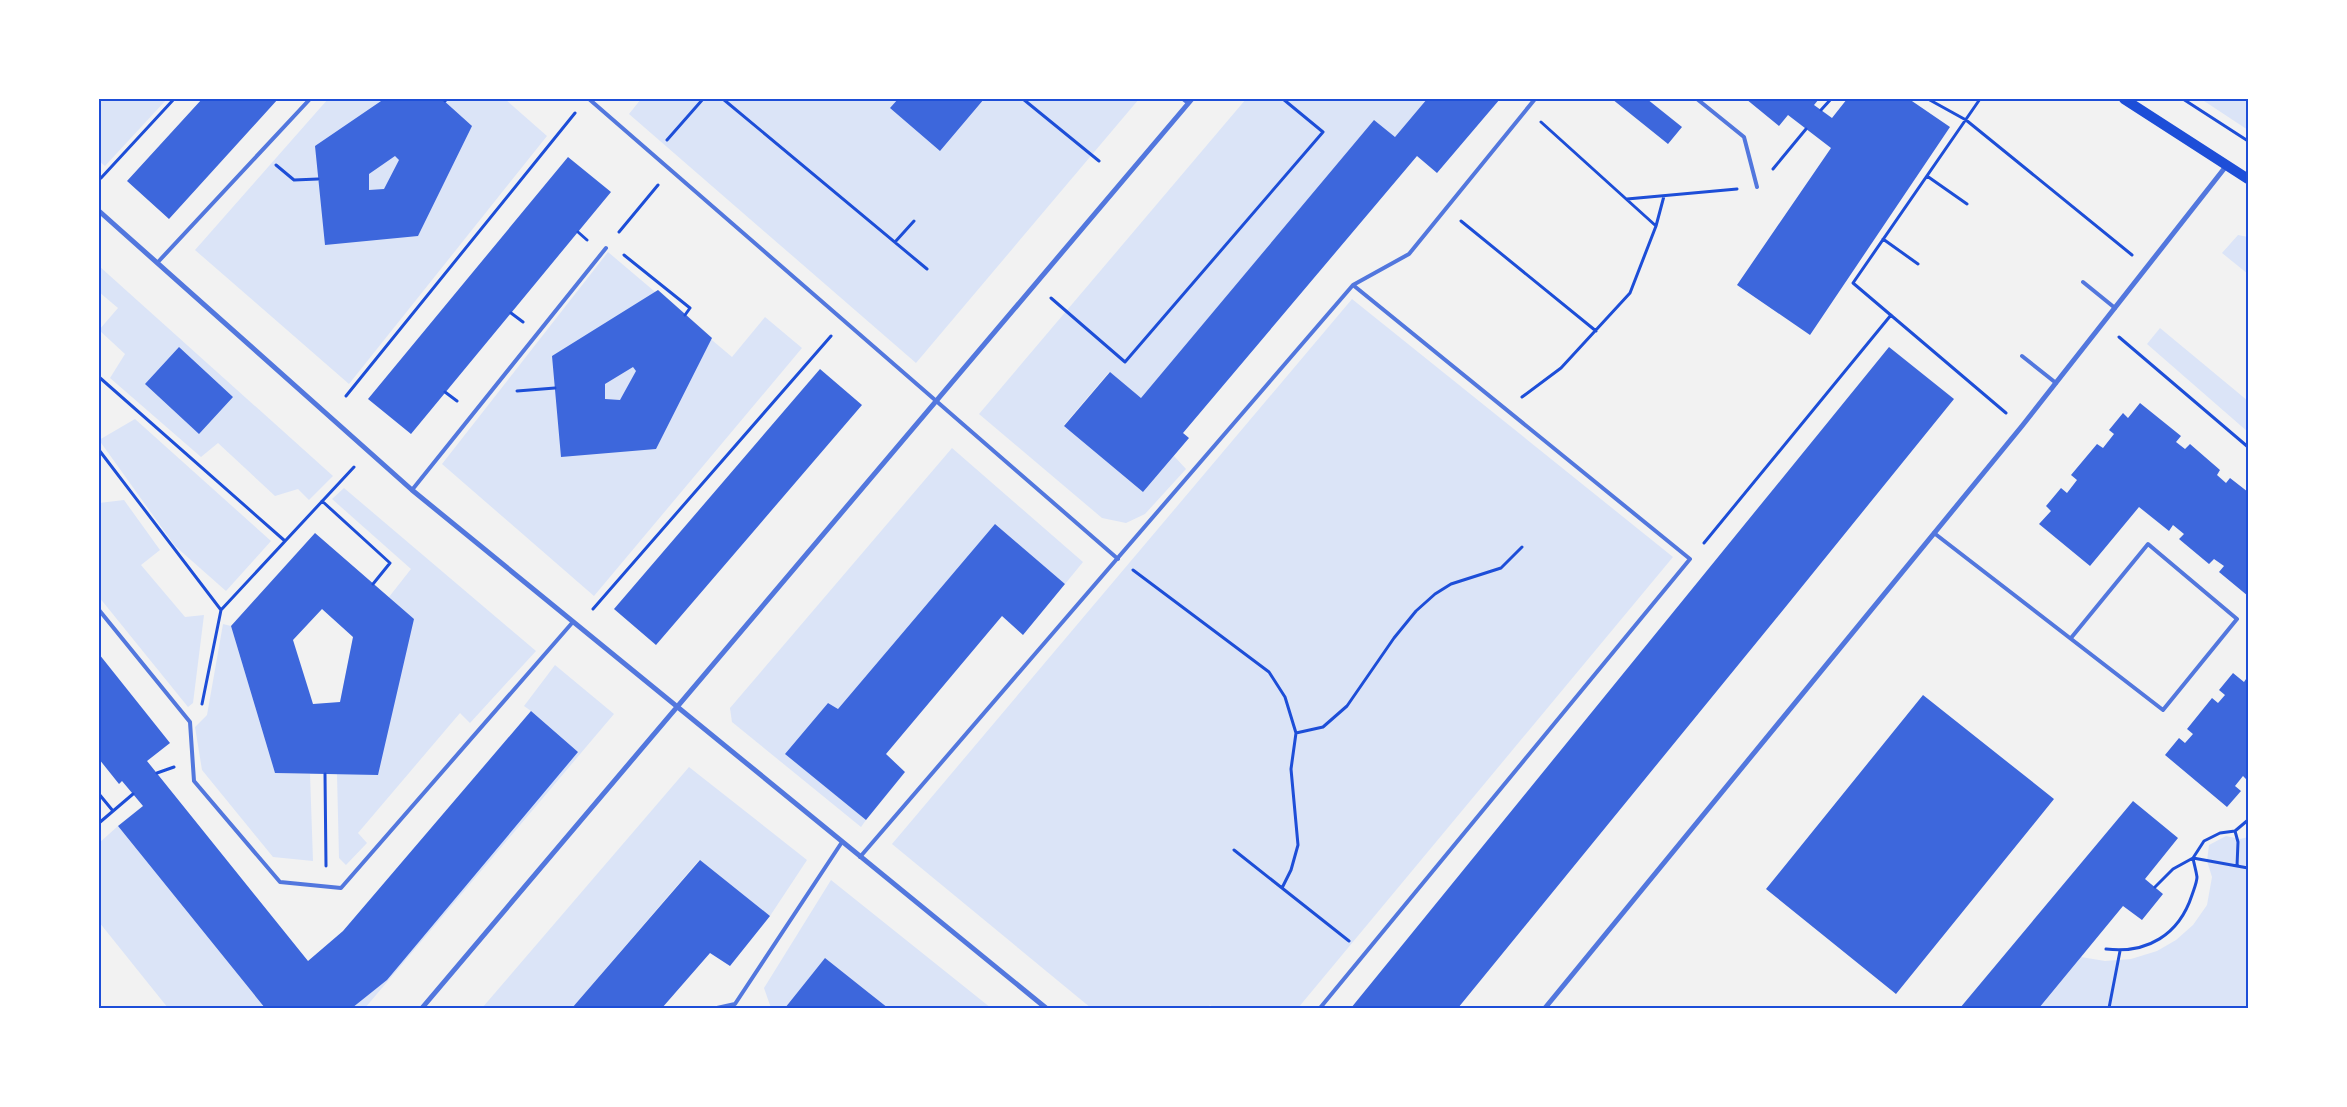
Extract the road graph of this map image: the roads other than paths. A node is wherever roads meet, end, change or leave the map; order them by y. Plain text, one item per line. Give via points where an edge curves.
1 (310, 99) edge
2 (589, 99) edge
3 (1183, 99) edge
4 (1535, 99) edge
5 (1697, 99) edge
6 (2124, 99) edge
7 (1190, 101) edge
8 (2228, 164) junction
9 (2248, 179) edge
10 (1757, 187) road end
11 (99, 211) edge
12 (606, 248) road end
13 (158, 262) junction
14 (2083, 282) dead end
15 (1353, 285) junction
16 (2115, 308) junction
17 (2022, 356) dead end
18 (2056, 383) junction
19 (936, 401) junction
20 (412, 490) junction
21 (1934, 532) junction
22 (1118, 559) junction
23 (99, 610) edge
24 (572, 623) junction
25 (2071, 638) junction
26 (676, 707) junction
27 (842, 842) junction
28 (860, 857) junction
29 (736, 1006) edge
30 (422, 1008) edge
31 (717, 1008) edge
32 (1046, 1008) edge
33 (1320, 1008) edge
34 (1546, 1008) edge

1 - 13 lane
2 - 19 lane
3 - 7 lane
4 - 15 lane via 1409,254
5 - 10 lane via 1744,136
6 - 8 main road
7 - 19 street
8 - 9 main road
8 - 16 street
11 - 13 street
12 - 20 lane
13 - 20 street
14 - 16 lane
15 - 22 lane
15 - 33 lane via 1690,559
16 - 18 street
17 - 18 lane
18 - 21 street
19 - 22 lane
19 - 26 street
20 - 24 street
21 - 25 lane
21 - 34 street
22 - 28 lane
23 - 24 lane via 190,722 194,781 280,882 341,888
24 - 26 street
25 - 25 lane via 2163,710 2237,619 2148,544
26 - 27 street
26 - 30 street
27 - 28 street
27 - 29 lane
28 - 32 street
29 - 31 lane

